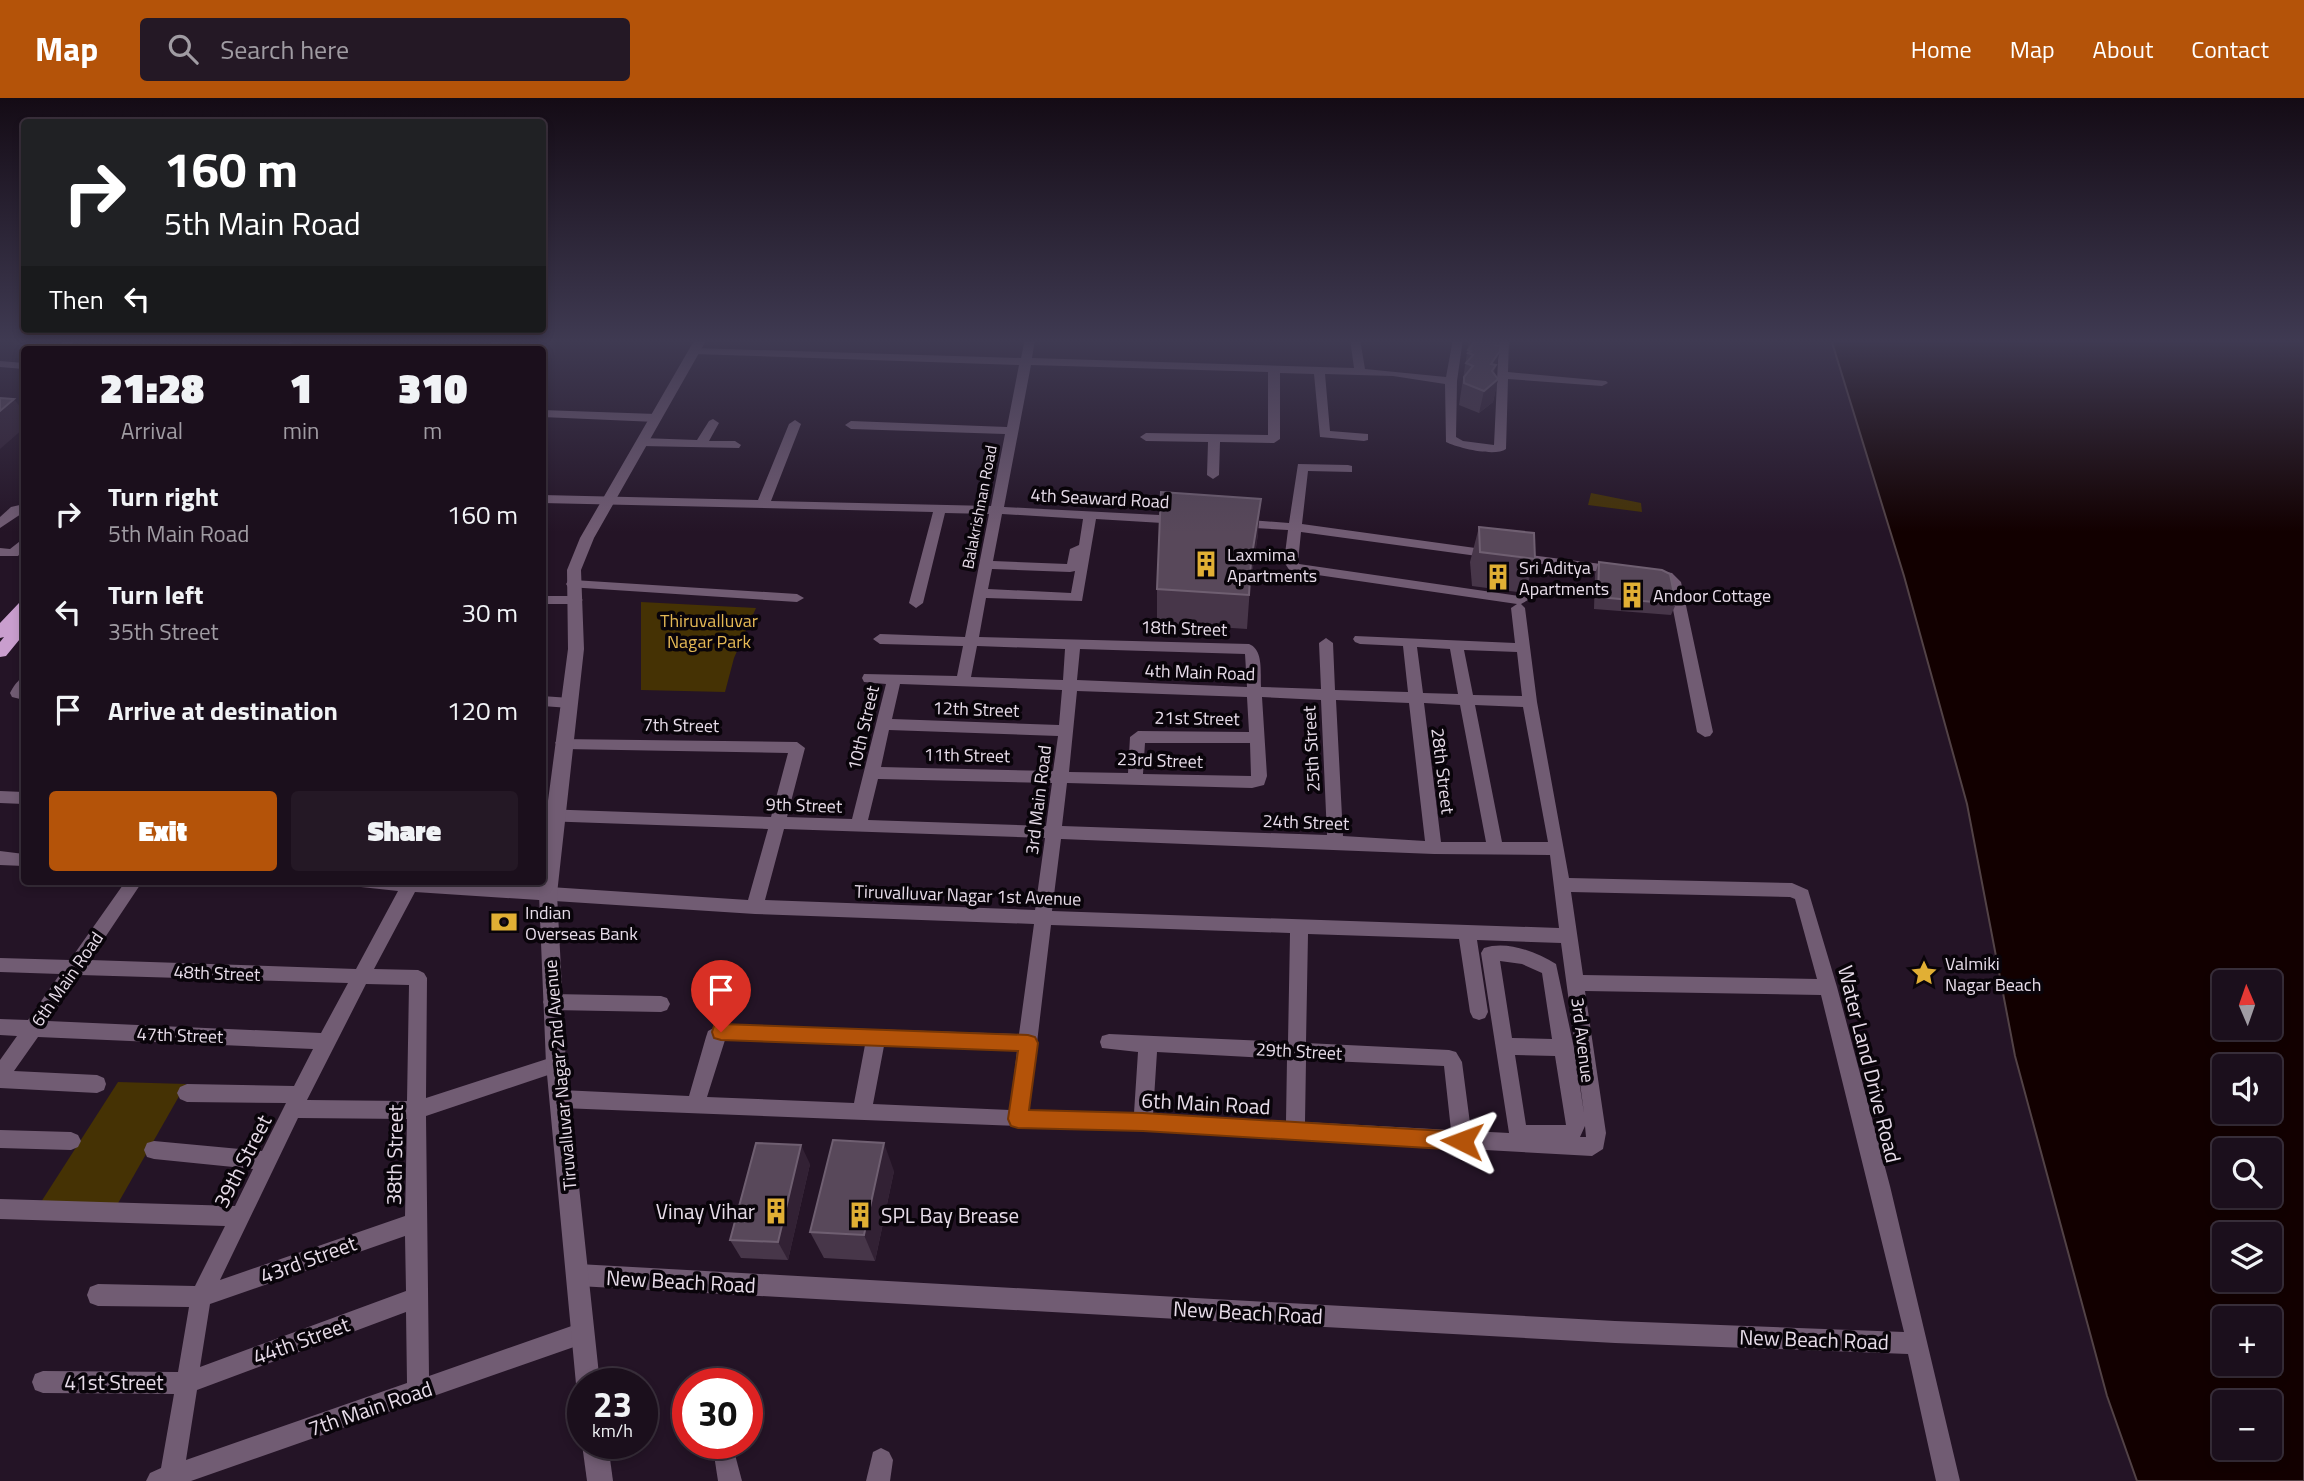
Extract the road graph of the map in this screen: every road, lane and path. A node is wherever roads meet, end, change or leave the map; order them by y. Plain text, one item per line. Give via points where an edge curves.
1 (664, 404) edge
2 (1017, 404) edge
3 (1274, 404) edge
4 (1322, 404) edge
5 (1451, 404) edge
6 (1502, 404) edge
7 (546, 413) edge
8 (656, 418) junction
9 (713, 423) dead end
10 (795, 424) dead end
11 (851, 425) dead end
12 (1011, 431) junction
13 (1146, 437) dead end
14 (1364, 437) dead end
15 (1214, 439) junction
16 (642, 442) junction
17 (701, 444) junction
18 (735, 445) dead end
19 (1348, 469) dead end
20 (1213, 475) dead end
21 (546, 499) edge
22 (608, 500) junction
23 (763, 504) junction
24 (21, 509) edge
25 (940, 509) junction
26 (996, 510) junction
27 (1086, 516) junction
28 (1192, 520) edge
29 (1218, 522) edge
30 (0, 524) edge
31 (1296, 527) junction
32 (985, 565) junction
33 (575, 592) junction
34 (980, 593) junction
35 (797, 598) dead end
36 (546, 599) edge
37 (916, 603) dead end
38 (21, 610) edge
39 (21, 628) edge
40 (0, 633) edge
41 (880, 639) dead end
42 (1360, 639) dead end
43 (1409, 641) junction
44 (971, 642) junction
45 (1326, 643) dead end
46 (1073, 644) junction
47 (1456, 645) junction
48 (1524, 648) junction
49 (0, 652) edge
50 (869, 678) dead end
51 (894, 679) junction
52 (963, 682) junction
53 (1069, 687) junction
54 (1254, 693) junction
55 (1327, 695) junction
56 (1415, 698) junction
57 (1466, 700) junction
58 (546, 701) edge
59 (1530, 702) junction
60 (570, 703) junction
61 (884, 724) junction
62 (1066, 732) junction
63 (1705, 732) dead end
64 (1257, 738) junction
65 (563, 743) junction
66 (873, 773) junction
67 (1060, 776) junction
68 (1135, 779) junction
69 (0, 796) edge
70 (21, 798) edge
71 (549, 816) edge
72 (778, 823) junction
73 (859, 825) junction
74 (1053, 834) junction
75 (1335, 842) junction
76 (1434, 848) junction
77 (1494, 848) junction
78 (1557, 849) junction
79 (0, 858) edge
80 (21, 860) edge
81 (132, 885) edge
82 (410, 885) joint
83 (1561, 885) junction
84 (548, 894) junction
85 (755, 907) junction
86 (1044, 919) junction
87 (1298, 928) junction
88 (1467, 933) junction
89 (1568, 936) junction
90 (0, 965) edge
91 (75, 968) junction
92 (1551, 975) junction
93 (359, 978) junction
94 (1576, 979) junction
95 (1828, 987) junction
96 (552, 1002) junction
97 (661, 1004) dead end
98 (1479, 1012) dead end
99 (0, 1027) edge
100 (33, 1029) junction
101 (876, 1037) junction
102 (1569, 1037) junction
103 (326, 1041) junction
104 (1109, 1042) dead end
105 (1028, 1043) junction
106 (1148, 1044) junction
107 (1504, 1046) junction
108 (1296, 1050) junction
109 (556, 1064) junction
110 (0, 1078) edge
111 (97, 1084) dead end
112 (187, 1093) dead end
113 (561, 1099) junction
114 (297, 1102) junction
115 (696, 1103) junction
116 (418, 1110) junction
117 (862, 1111) junction
118 (1018, 1119) junction
119 (1143, 1122) junction
120 (1295, 1132) junction
121 (0, 1139) edge
122 (71, 1141) dead end
123 (1462, 1141) junction
124 (1595, 1145) joint
125 (154, 1150) dead end
126 (267, 1161) junction
127 (0, 1209) edge
128 (239, 1216) junction
129 (415, 1222) junction
130 (578, 1275) junction
131 (98, 1295) dead end
132 (201, 1297) junction
133 (417, 1297) junction
134 (583, 1333) junction
135 (1917, 1343) junction
136 (586, 1368) edge
137 (43, 1382) dead end
138 (186, 1383) junction
139 (418, 1391) junction
140 (596, 1459) edge
141 (726, 1459) edge
142 (164, 1479) edge
143 (597, 1480) edge
144 (730, 1481) edge
145 (1948, 1481) edge

1 - 8 street, Tiruvalluvar Nagar 2nd Avenue
2 - 12 street, Balakrishnan Road
3 - 15 street via 1275,439
4 - 14 street via 1324,434
5 - 6 street via 1450,439 1500,449
7 - 8 street
8 - 16 street, Tiruvalluvar Nagar 2nd Avenue
9 - 17 street
10 - 23 street
11 - 12 street
12 - 26 street, Balakrishnan Road
13 - 15 street
15 - 20 street
16 - 17 street
16 - 22 street, Tiruvalluvar Nagar 2nd Avenue
17 - 18 street
19 - 31 street via 1303,466
21 - 22 street, 4th Seaward Road
22 - 23 street, 4th Seaward Road
22 - 33 street, Tiruvalluvar Nagar 2nd Avenue via 574,570
23 - 25 street, 4th Seaward Road
24 - 30 street
25 - 26 street, 4th Seaward Road
25 - 37 street
26 - 27 street, 4th Seaward Road
26 - 32 street, Balakrishnan Road
27 - 28 street, 4th Seaward Road
27 - 32 street via 1073,567 1014,560
27 - 34 street via 1077,598
29 - 31 street
31 - 48 street via 1291,562 1299,569 1519,604
31 - 63 street via 1671,579
32 - 34 street, Balakrishnan Road
33 - 35 street
33 - 36 street
33 - 60 street, Tiruvalluvar Nagar 2nd Avenue via 576,649
34 - 44 street, Balakrishnan Road
38 - 40 main road
39 - 49 main road
41 - 44 street
42 - 43 street
43 - 47 street
43 - 56 street, 28th Street
44 - 46 street
44 - 52 street, Balakrishnan Road
45 - 55 street, 25th Street
46 - 53 street, 3rd Main Road
46 - 54 street, 18th Street via 1249,649
47 - 48 street
47 - 57 street
48 - 59 street
50 - 51 street, 4th Main Road
51 - 52 street, 4th Main Road
51 - 61 street, 10th Street
52 - 53 street, 4th Main Road
53 - 54 street, 4th Main Road
53 - 62 street, 3rd Main Road
54 - 55 street, 4th Main Road
54 - 64 street
55 - 56 street, 4th Main Road
55 - 75 street, 25th Street
56 - 57 street, 4th Main Road
56 - 76 street, 28th Street
57 - 59 street, 4th Main Road
57 - 77 street
58 - 60 street
59 - 78 street
60 - 65 street, Tiruvalluvar Nagar 2nd Avenue
61 - 62 street, 12th Street
61 - 66 street, 10th Street
62 - 67 street, 3rd Main Road
64 - 68 street, 21st Street via 1137,738
64 - 68 street, 23rd Street via 1258,780
65 - 71 street, Tiruvalluvar Nagar 2nd Avenue
65 - 72 street, 7th Street via 797,748
66 - 67 street, 11th Street
66 - 73 street, 10th Street
67 - 68 street, 23rd Street
67 - 74 street, 3rd Main Road
69 - 70 street
71 - 72 street, 9th Street
71 - 84 street, Tiruvalluvar Nagar 2nd Avenue
72 - 73 street, 9th Street
72 - 85 street
73 - 74 street, 9th Street
74 - 75 street, 24th Street
74 - 86 street, 3rd Main Road
75 - 76 street, 24th Street
76 - 77 street, 24th Street
77 - 78 street, 24th Street
78 - 83 street
79 - 80 street
81 - 91 street, 6th Main Road
82 - 84 street, Tiruvalluvar Nagar 1st Avenue
82 - 93 street, 39th Street
83 - 89 street, 3rd Avenue
83 - 95 street, Water Land Drive Road via 1797,891 1802,895
84 - 85 street, Tiruvalluvar Nagar 1st Avenue
84 - 96 street, Tiruvalluvar Nagar 2nd Avenue
85 - 86 street, Tiruvalluvar Nagar 1st Avenue
86 - 87 street, Tiruvalluvar Nagar 1st Avenue
86 - 105 street, 3rd Main Road
87 - 88 street, Tiruvalluvar Nagar 1st Avenue
87 - 108 street
88 - 89 street, Tiruvalluvar Nagar 1st Avenue
88 - 98 street
89 - 94 street, 3rd Avenue
90 - 91 street, 48th Street
91 - 93 street, 48th Street
91 - 100 street, 6th Main Road
92 - 94 street
92 - 102 street
92 - 107 street via 1550,969 1533,958 1490,953
93 - 103 street, 39th Street
93 - 116 street, 38th Street via 419,980
94 - 95 street
94 - 102 street, 3rd Avenue
95 - 135 street, Water Land Drive Road
96 - 97 street
96 - 109 street, Tiruvalluvar Nagar 2nd Avenue
99 - 100 street, 47th Street
100 - 103 street, 47th Street
100 - 110 street, 6th Main Road
101 - 105 street
101 - 115 street via 718,1033
101 - 117 street
102 - 107 street
102 - 107 street via 1576,1125 1572,1134 1523,1134 1517,1130
102 - 124 street, 3rd Avenue
103 - 114 street, 39th Street
104 - 106 street, 29th Street
105 - 118 street, 3rd Main Road
106 - 108 street, 29th Street
106 - 119 street
108 - 120 street
108 - 123 street, 29th Street via 1449,1058
109 - 113 street, Tiruvalluvar Nagar 2nd Avenue
109 - 116 street
110 - 111 street
112 - 114 street
113 - 115 street, 6th Main Road
113 - 130 street, Tiruvalluvar Nagar 2nd Avenue
114 - 116 street
114 - 126 street, 39th Street
115 - 117 street, 6th Main Road
116 - 129 street, 38th Street
117 - 118 street, 6th Main Road
118 - 119 street, 6th Main Road
119 - 120 street, 6th Main Road
120 - 123 street, 6th Main Road
121 - 122 street
123 - 124 street, 6th Main Road
125 - 126 street
126 - 128 street, 39th Street
127 - 128 street
128 - 132 street, 39th Street
129 - 132 street, 43rd Street
129 - 133 street, 38th Street
130 - 134 street, Tiruvalluvar Nagar 2nd Avenue
130 - 135 street, New Beach Road via 1615,1332
131 - 132 street
132 - 138 street, 39th Street
133 - 138 street, 44th Street
133 - 139 street, 38th Street
134 - 136 street, Tiruvalluvar Nagar 2nd Avenue
134 - 139 street, 7th Main Road
135 - 145 street, Water Land Drive Road
137 - 138 street, 41st Street
138 - 142 street, 39th Street
139 - 142 street, 7th Main Road
140 - 143 street
141 - 144 street

